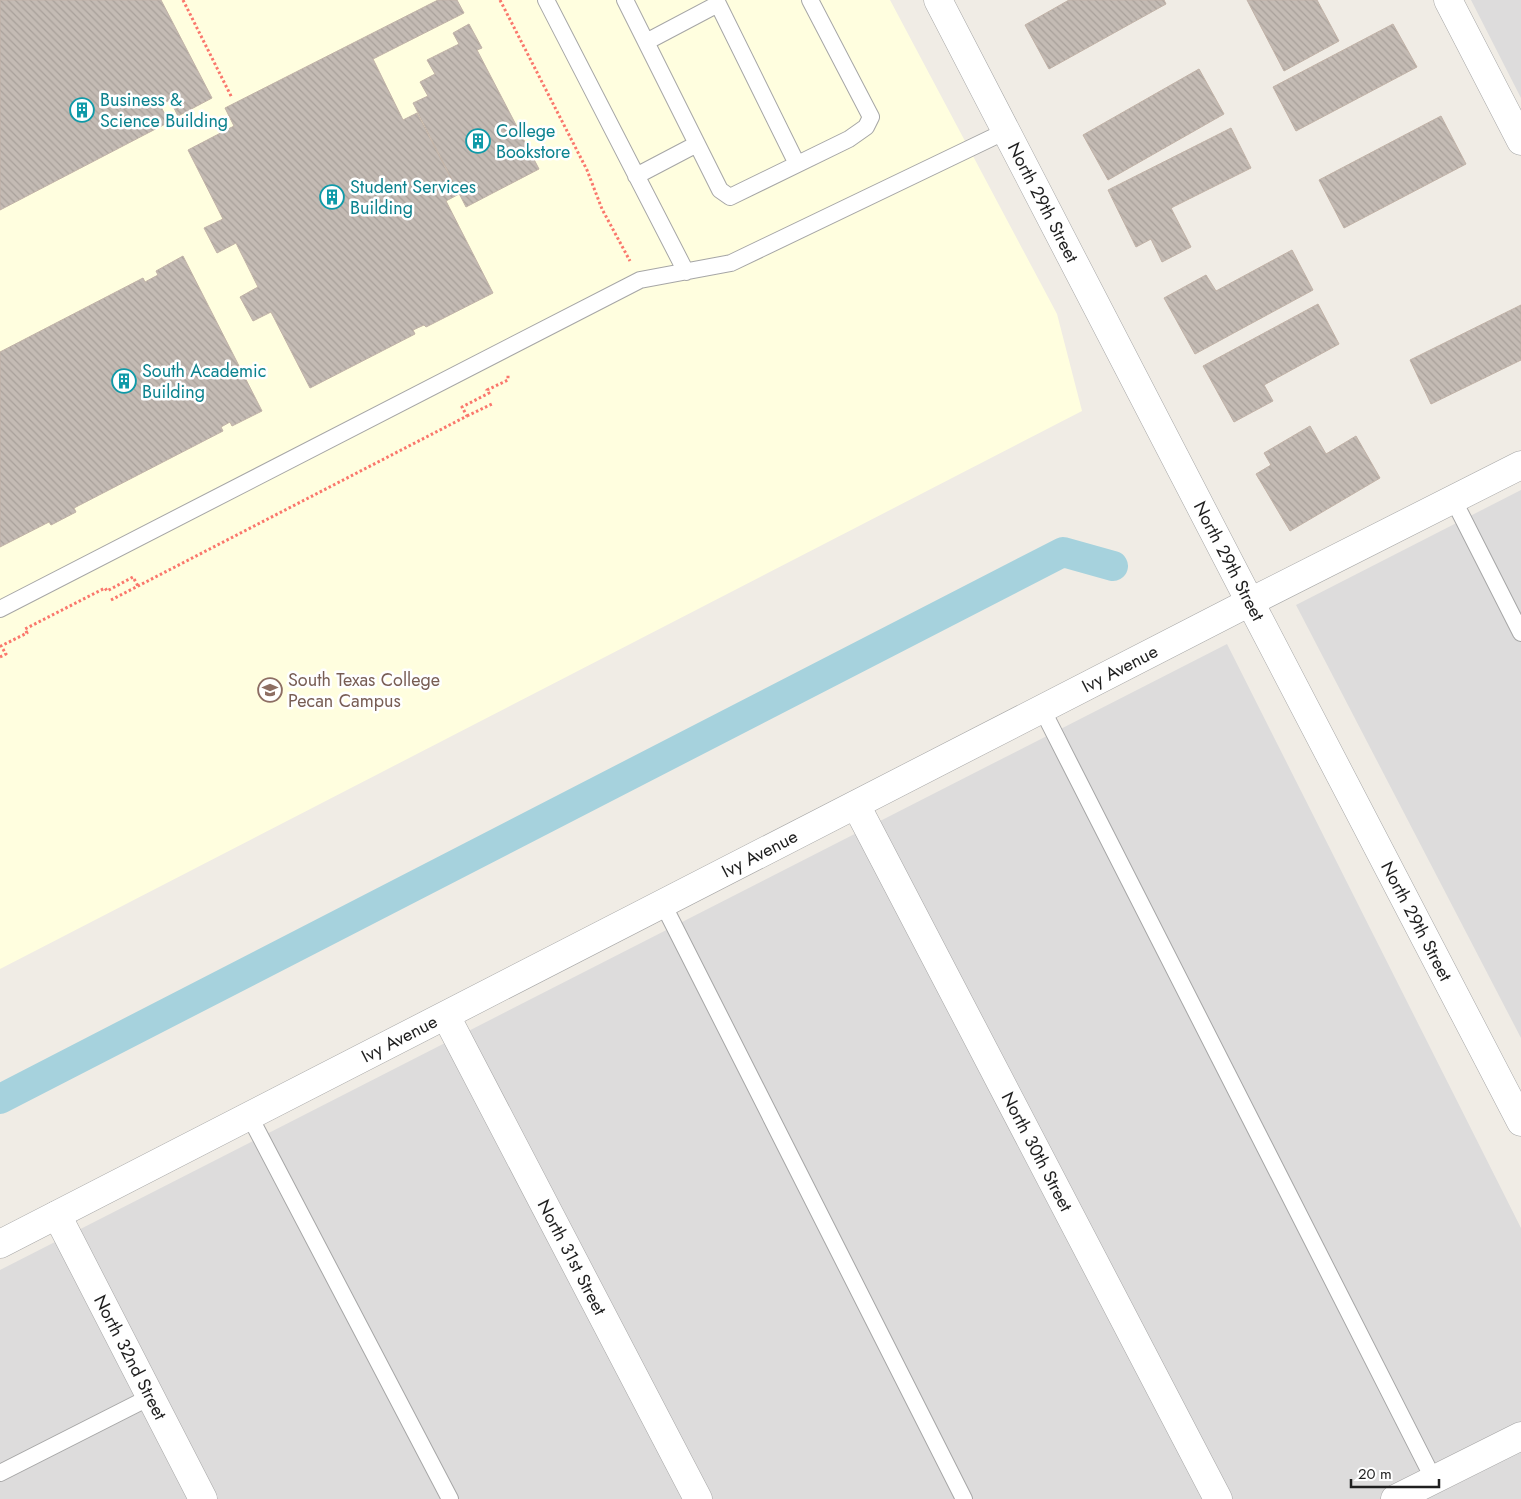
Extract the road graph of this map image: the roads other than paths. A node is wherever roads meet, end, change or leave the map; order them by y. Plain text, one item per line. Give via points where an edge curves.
1 (546, 0) edge
2 (625, 0) edge
3 (810, 0) edge
4 (938, 0) edge
5 (1448, 0) edge
6 (720, 1) edge
7 (646, 42) junction
8 (1006, 132) junction
9 (1521, 141) edge
10 (697, 144) junction
11 (797, 164) junction
12 (636, 176) junction
13 (686, 272) junction
14 (1521, 465) edge
15 (1453, 499) junction
16 (1250, 602) junction
17 (0, 609) edge
18 (1521, 633) edge
19 (1042, 709) junction
20 (856, 805) junction
21 (663, 904) junction
22 (446, 1016) junction
23 (250, 1116) junction
24 (1521, 1122) edge
25 (57, 1215) junction
26 (0, 1244) edge
27 (150, 1397) junction
28 (1521, 1436) edge
29 (0, 1473) edge
30 (1434, 1480) junction
31 (203, 1499) edge
32 (450, 1499) edge
33 (698, 1499) edge
34 (964, 1499) edge
35 (1218, 1499) edge
36 (1395, 1499) edge

1 - 12 lane
2 - 7 lane
3 - 11 lane via 871,117 866,128 849,139
4 - 8 street, North 29th Street
5 - 9 street
6 - 7 lane
6 - 11 lane
7 - 10 lane
8 - 13 lane via 731,263
8 - 16 street, North 29th Street
10 - 11 lane via 720,190 730,197
10 - 12 lane
12 - 13 lane
13 - 17 lane via 640,280
14 - 15 street, Ivy Avenue
15 - 16 street, Ivy Avenue
15 - 18 lane
16 - 19 street, Ivy Avenue
16 - 24 street, North 29th Street
19 - 20 street, Ivy Avenue
19 - 30 lane
20 - 21 street, Ivy Avenue
20 - 35 street, North 30th Street
21 - 22 street, Ivy Avenue
21 - 34 lane
22 - 23 street, Ivy Avenue
22 - 33 street, North 31st Street
23 - 25 street, Ivy Avenue
23 - 32 lane
25 - 26 street, Ivy Avenue
25 - 27 street, North 32nd Street
27 - 29 lane
27 - 31 street, North 32nd Street
28 - 30 street
30 - 36 street

